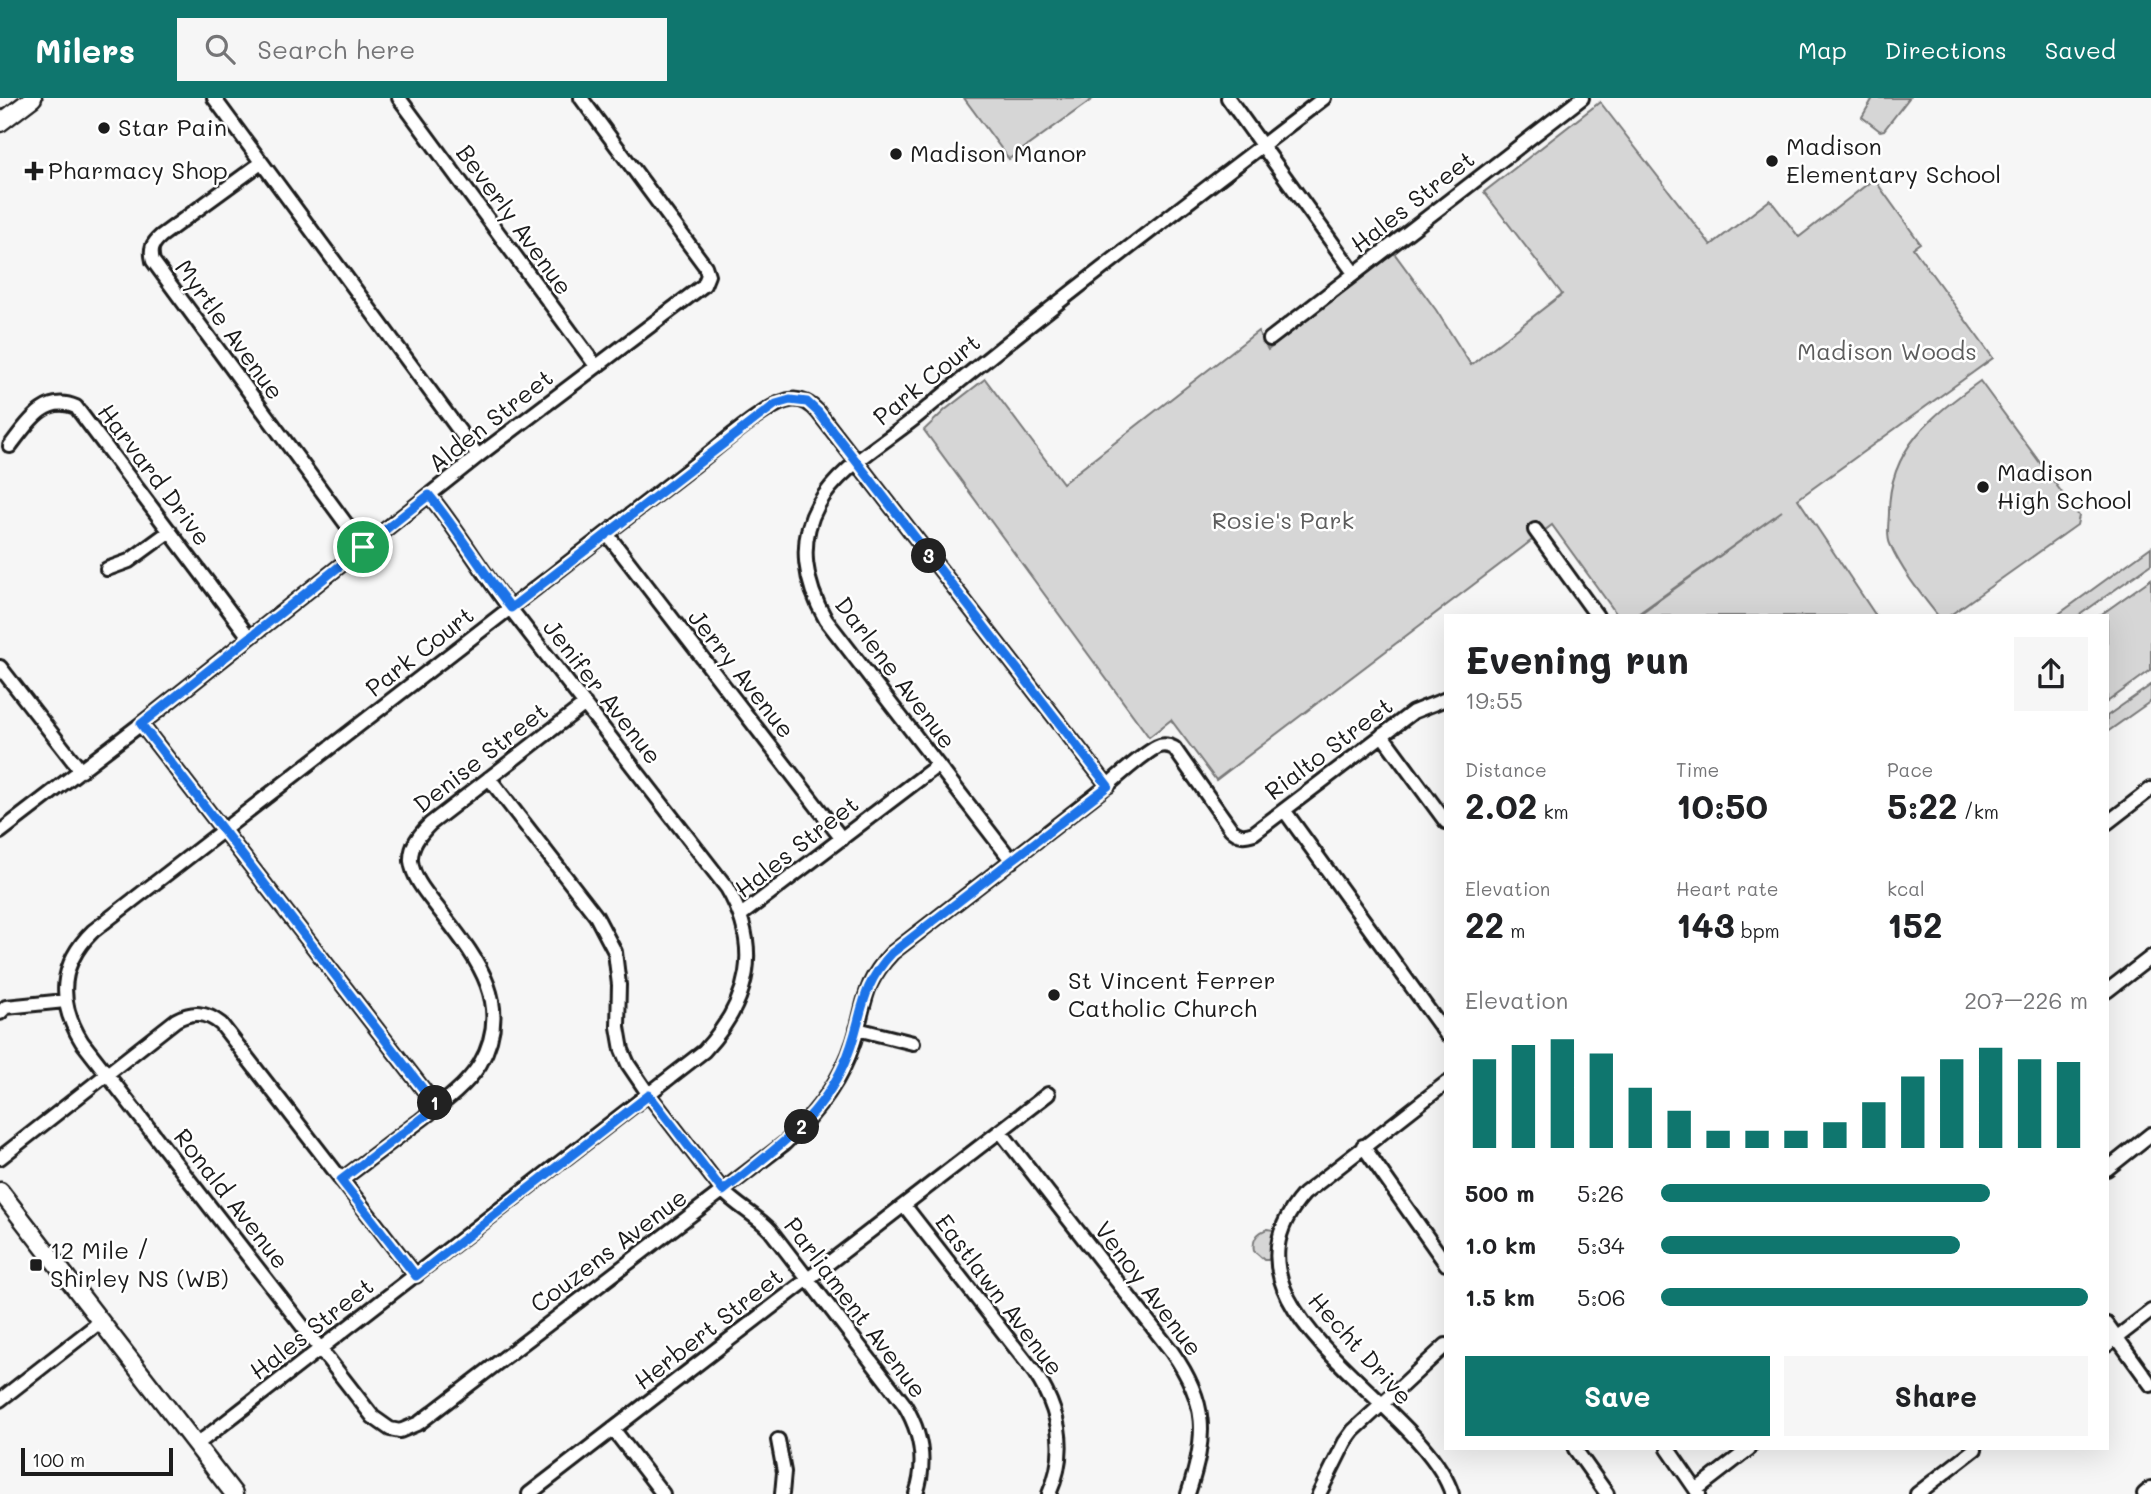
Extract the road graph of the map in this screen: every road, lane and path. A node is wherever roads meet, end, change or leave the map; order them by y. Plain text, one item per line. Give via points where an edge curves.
1 (33, 98) edge
2 (214, 98) edge
3 (398, 98) edge
4 (581, 98) edge
5 (1228, 98) edge
6 (1324, 98) edge
7 (1581, 98) edge
8 (0, 123) edge
9 (1262, 146) junction
10 (261, 163) junction
11 (1354, 274) junction
12 (1270, 339) dead end
13 (596, 366) junction
14 (10, 446) dead end
15 (478, 456) junction
16 (857, 463) junction
17 (429, 495) junction
18 (1535, 530) dead end
19 (170, 531) junction
20 (607, 534) junction
21 (363, 547) junction
22 (107, 569) dead end
23 (511, 608) junction
24 (1596, 614) edge
25 (250, 637) junction
26 (0, 667) edge
27 (1444, 700) edge
28 (585, 704) junction
29 (141, 724) junction
30 (1382, 735) junction
31 (938, 765) junction
32 (81, 771) junction
33 (489, 778) junction
34 (1108, 786) junction
35 (2151, 789) edge
36 (1284, 810) junction
37 (1444, 819) edge
38 (2109, 821) edge
39 (224, 831) junction
40 (0, 832) edge
41 (1240, 835) joint
42 (842, 839) junction
43 (1012, 861) junction
44 (741, 915) junction
45 (2151, 957) edge
46 (2109, 989) edge
47 (65, 1001) junction
48 (2, 1008) edge
49 (857, 1029) junction
50 (1444, 1031) edge
51 (913, 1043) dead end
52 (108, 1075) junction
53 (1444, 1085) edge
54 (1048, 1094) dead end
55 (649, 1095) junction
56 (437, 1107) junction
57 (1000, 1131) junction
58 (2151, 1135) edge
59 (1363, 1146) junction
60 (0, 1158) edge
61 (2109, 1167) edge
62 (341, 1180) junction
63 (0, 1191) edge
64 (723, 1191) junction
65 (904, 1205) junction
66 (1444, 1261) edge
67 (416, 1276) junction
68 (808, 1279) junction
69 (2151, 1311) edge
70 (100, 1322) junction
71 (2112, 1341) edge
72 (1444, 1347) edge
73 (320, 1350) junction
74 (2151, 1385) edge
75 (0, 1400) edge
76 (1381, 1404) junction
77 (613, 1429) junction
78 (778, 1440) dead end
79 (196, 1445) junction
80 (1576, 1450) edge
81 (1669, 1450) edge
82 (1748, 1450) edge
83 (1974, 1450) edge
84 (2151, 1488) edge
85 (1698, 1492) edge
86 (234, 1494) edge
87 (529, 1494) edge
88 (663, 1494) edge
89 (782, 1494) edge
90 (916, 1494) edge
91 (1049, 1494) edge
92 (1188, 1494) edge
93 (1319, 1494) edge
94 (1452, 1494) edge
95 (1607, 1494) edge
96 (1917, 1494) edge
97 (2144, 1494) edge

1 - 8 main road
2 - 10 street
3 - 13 street, Beverly Avenue
4 - 13 street, Alden Street via 708,275 698,291
5 - 9 street
6 - 9 street, Park Court
7 - 11 street, Hales Street
9 - 11 street
9 - 16 street, Park Court
10 - 15 street
10 - 21 street, Myrtle Avenue via 161,236 150,251
11 - 12 street, Hales Street
13 - 15 street, Alden Street
14 - 19 street, Harvard Drive via 47,407 65,402 76,407
15 - 17 street, Alden Street
16 - 20 street, Park Court via 815,409 807,402 790,400 776,404
16 - 31 street, Darlene Avenue via 834,483 809,525 808,581 826,620
16 - 34 street
17 - 21 street, Alden Street
17 - 23 street, Jenifer Avenue
18 - 24 street
19 - 22 street via 129,561
19 - 25 street, Harvard Drive
20 - 23 street, Park Court
20 - 42 street, Jerry Avenue
21 - 25 street, Alden Street
23 - 28 street, Jenifer Avenue
23 - 39 street, Park Court
25 - 29 street, Alden Street
26 - 32 street
27 - 30 street, Rialto Street via 1413,712
28 - 33 street, Denise Street
28 - 44 street, Jenifer Avenue via 715,872
29 - 32 street, Alden Street
29 - 39 street
30 - 36 street, Rialto Street
30 - 37 street
31 - 42 street, Hales Street
31 - 43 street, Darlene Avenue
32 - 40 street, Alden Street
33 - 55 street, Parliament Avenue via 607,933 618,968 622,1050
33 - 56 street, Denise Street via 422,832 412,849 418,881 482,969 494,1013 481,1063
34 - 41 street, Couzens Avenue via 1153,750 1165,745 1174,748 1231,829
34 - 43 street, Couzens Avenue
35 - 38 street
36 - 41 street, Rialto Street via 1254,833
36 - 50 street
39 - 47 street, Park Court via 84,939 66,976
39 - 56 street
42 - 44 street, Hales Street
43 - 49 street, Couzens Avenue via 880,965 865,991
44 - 55 street, Hales Street via 748,964 734,1011 704,1051
45 - 46 street
47 - 48 street
47 - 52 street, Park Court via 74,1029
49 - 51 street
49 - 64 street, Couzens Avenue via 839,1076 816,1112 785,1143
52 - 60 street
52 - 62 street via 176,1020 193,1013 211,1017
52 - 73 street, Ronald Avenue
53 - 59 street, Hecht Drive
54 - 57 street, Herbert Street
55 - 64 street, Parliament Avenue
55 - 67 street, Hales Street
56 - 62 street, Denise Street
57 - 65 street, Herbert Street
57 - 92 street, Venoy Avenue via 1190,1380 1200,1412 1201,1439
58 - 61 street
59 - 66 street
59 - 76 street, Hecht Drive via 1296,1203 1283,1227 1278,1265 1294,1311
62 - 67 street
63 - 70 main road
64 - 68 street, Parliament Avenue via 770,1230
64 - 73 street, Couzens Avenue via 411,1427 400,1431 381,1424
65 - 68 street, Herbert Street
65 - 91 street, Eastlawn Avenue via 1047,1393 1060,1439 1059,1464
67 - 73 street, Hales Street
68 - 77 street, Herbert Street
68 - 90 street, Parliament Avenue via 911,1415 922,1451
69 - 71 street
70 - 75 street
70 - 79 main road
71 - 74 street
72 - 76 street
73 - 79 street, Hales Street
76 - 93 street via 1345,1442
76 - 94 street, Hecht Drive via 1430,1455
77 - 87 street, Herbert Street
77 - 88 street
78 - 89 street via 785,1472
79 - 86 main road
80 - 95 street
81 - 85 street
82 - 85 street
83 - 96 street
84 - 97 street

